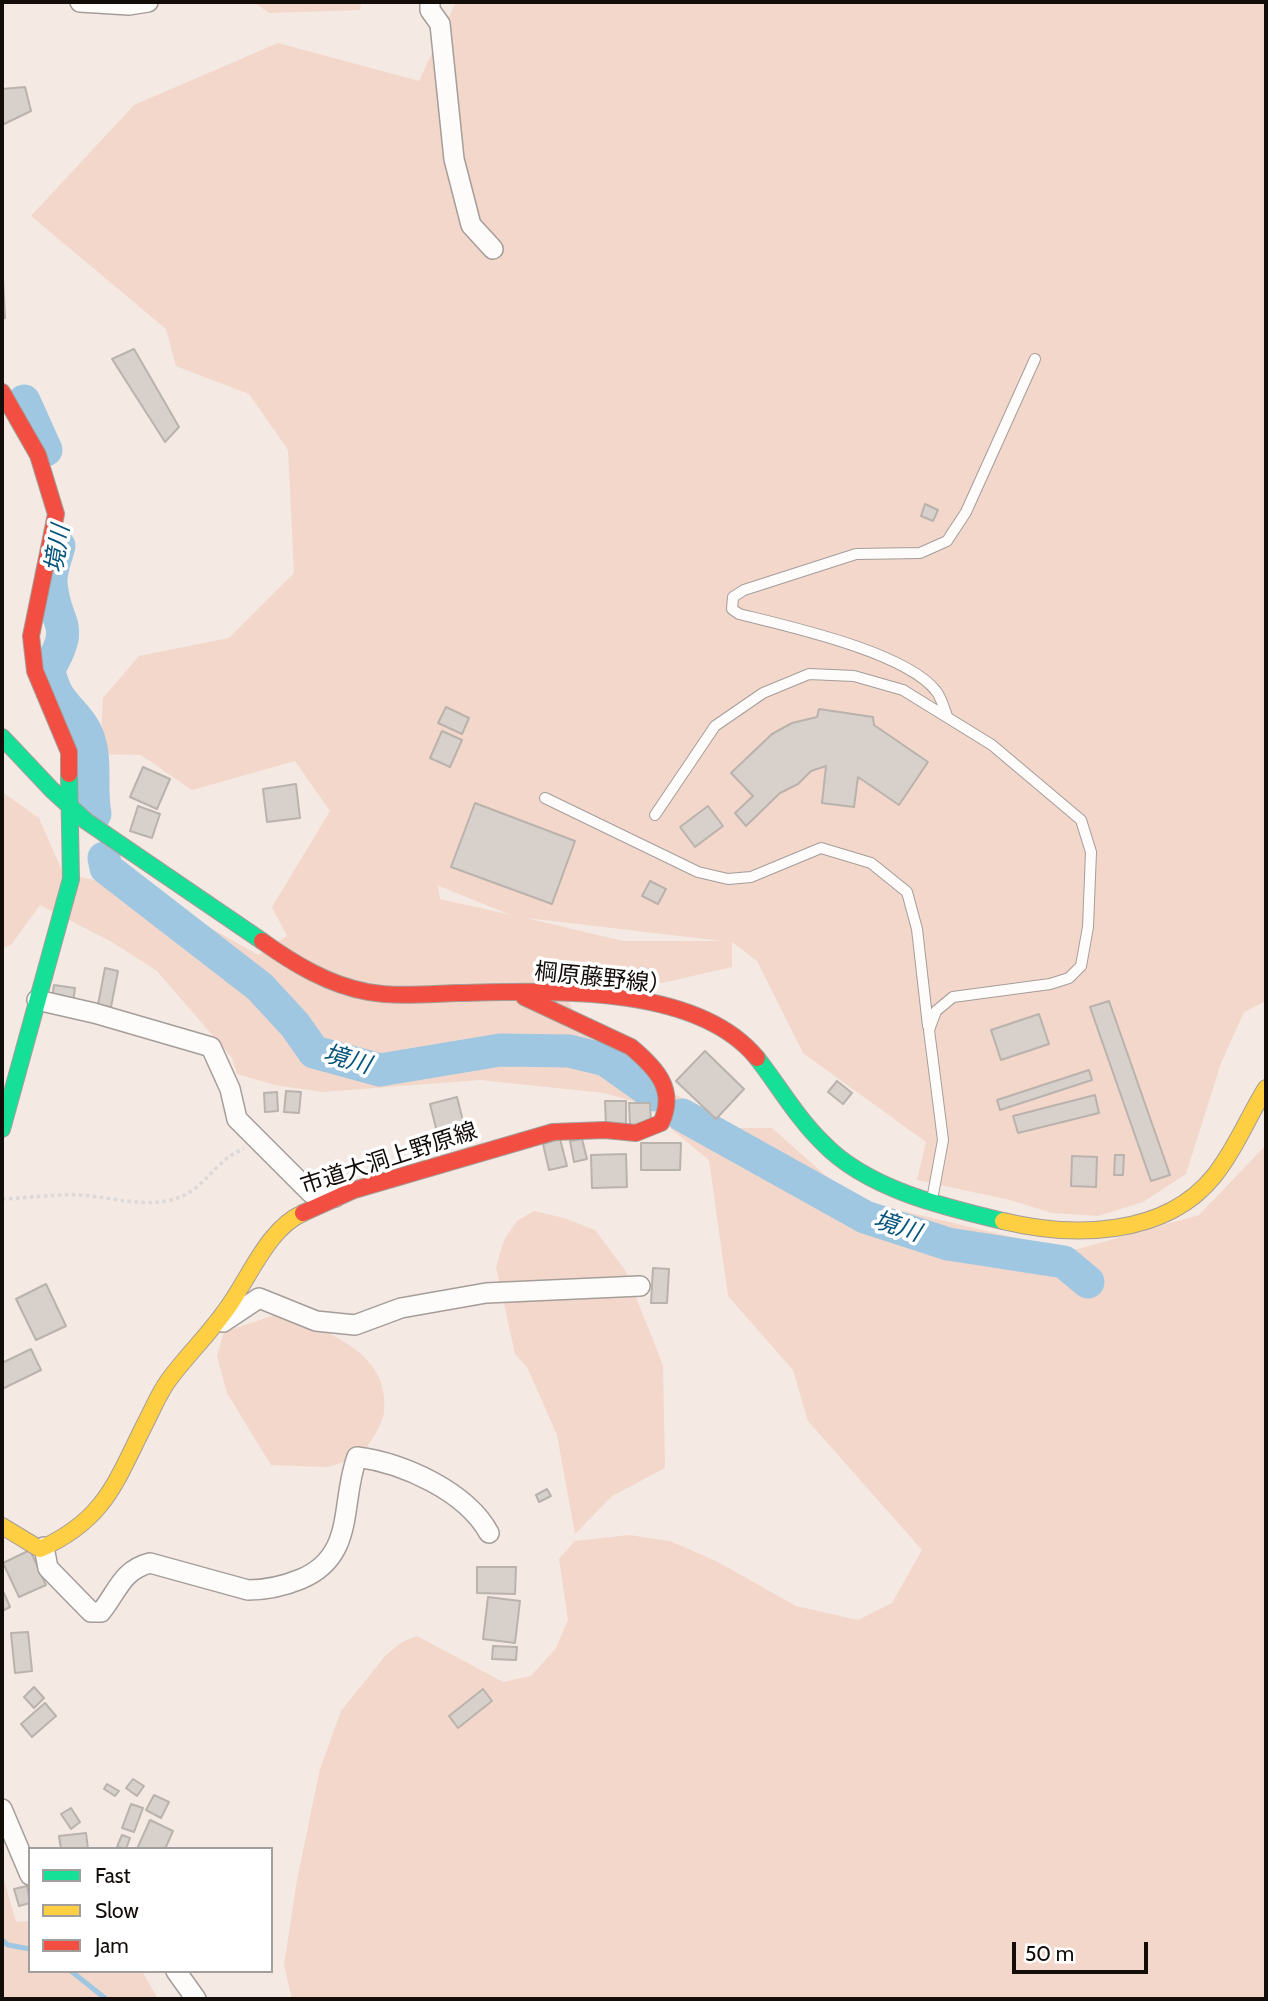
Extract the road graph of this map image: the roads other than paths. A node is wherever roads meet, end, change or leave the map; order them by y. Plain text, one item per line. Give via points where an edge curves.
1 (80, 2) edge
2 (148, 2) edge
3 (430, 2) edge
4 (493, 249) dead end
5 (1035, 359) dead end
6 (2, 392) edge
7 (947, 716) junction
8 (2, 737) edge
9 (545, 798) dead end
10 (68, 806) junction
11 (655, 815) dead end
12 (514, 992) junction
13 (37, 1000) junction
14 (929, 1030) junction
15 (1266, 1088) edge
16 (2, 1129) edge
17 (335, 1197) junction
18 (932, 1200) junction
19 (640, 1286) dead end
20 (216, 1327) junction
21 (2, 1526) edge
22 (489, 1534) dead end
23 (44, 1547) junction
24 (2, 1810) edge
25 (28, 1870) edge
26 (177, 1973) edge
27 (195, 1999) edge

1 - 2 street
3 - 4 street via 440,24 454,159 471,225
5 - 7 lane via 966,512 947,541 920,553 856,554 733,597 732,609 739,614 866,650 912,672 936,691
6 - 10 street via 38,455 54,503 31,636 39,684 69,752
7 - 11 lane via 903,690 855,676 809,674 763,693 715,726
7 - 14 lane via 992,745 1081,820 1091,852 1088,928 1081,966 1069,978 953,997 936,1011
8 - 10 street, 棡原藤野線）
9 - 14 lane via 698,872 727,878 751,877 821,848 870,863 907,891 917,929
10 - 12 street, 棡原藤野線） via 113,842 336,983 387,994
10 - 13 street via 71,879
12 - 17 street, 市道大洞上野原線 via 631,1047 643,1057 668,1091 668,1110 661,1124 636,1133 553,1132
12 - 18 street, 棡原藤野線） via 642,1001 709,1019 736,1035 754,1053 808,1130 839,1160 877,1182
13 - 16 street
13 - 17 street via 211,1047 230,1089 237,1119 311,1193
14 - 18 lane via 943,1140
15 - 18 street, 棡原藤野線） via 1235,1147 1205,1186 1188,1201 1156,1216 1119,1228 1066,1231 1026,1226
17 - 20 street, 市道大洞上野原線 via 297,1214 280,1228
19 - 20 street via 486,1293 401,1308 355,1325 316,1321 259,1298
20 - 23 street, 市道大洞上野原線 via 167,1382 93,1517
21 - 23 street via 40,1549
22 - 23 street via 464,1503 427,1481 378,1460 356,1457 338,1547 327,1565 307,1577 264,1590 248,1590 149,1563 124,1576 101,1612 91,1612 48,1568
24 - 25 street
26 - 27 street

